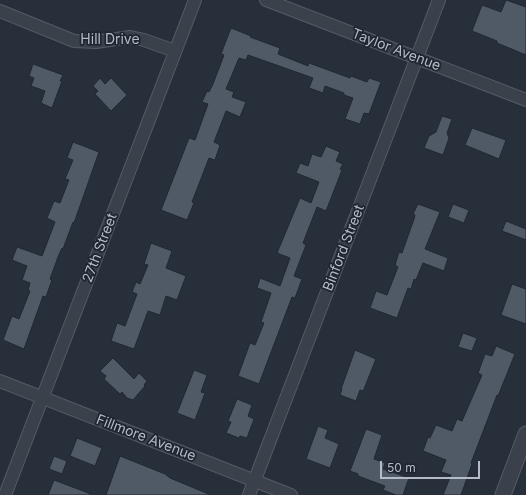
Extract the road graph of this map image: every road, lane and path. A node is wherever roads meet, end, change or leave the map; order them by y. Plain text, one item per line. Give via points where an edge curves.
1 (195, 0) edge
2 (266, 0) edge
3 (439, 0) edge
4 (0, 10) edge
5 (175, 51) junction
6 (417, 58) junction
7 (526, 100) edge
8 (0, 381) edge
9 (42, 397) junction
10 (526, 434) edge
11 (254, 481) junction
12 (5, 495) edge
13 (249, 495) edge
14 (291, 495) edge
15 (503, 495) edge

1 - 5 street, 27th Street
2 - 6 street, Taylor Avenue
3 - 6 street, Binford Street
4 - 5 street, Hill Drive via 74,40 96,42 130,37
5 - 9 street, 27th Street
6 - 7 street, Taylor Avenue
6 - 11 street, Binford Street
8 - 9 street, Fillmore Avenue
9 - 11 street, Fillmore Avenue
9 - 12 street, 27th Street
10 - 15 street
11 - 13 street, Binford Street
11 - 14 street, Fillmore Avenue

